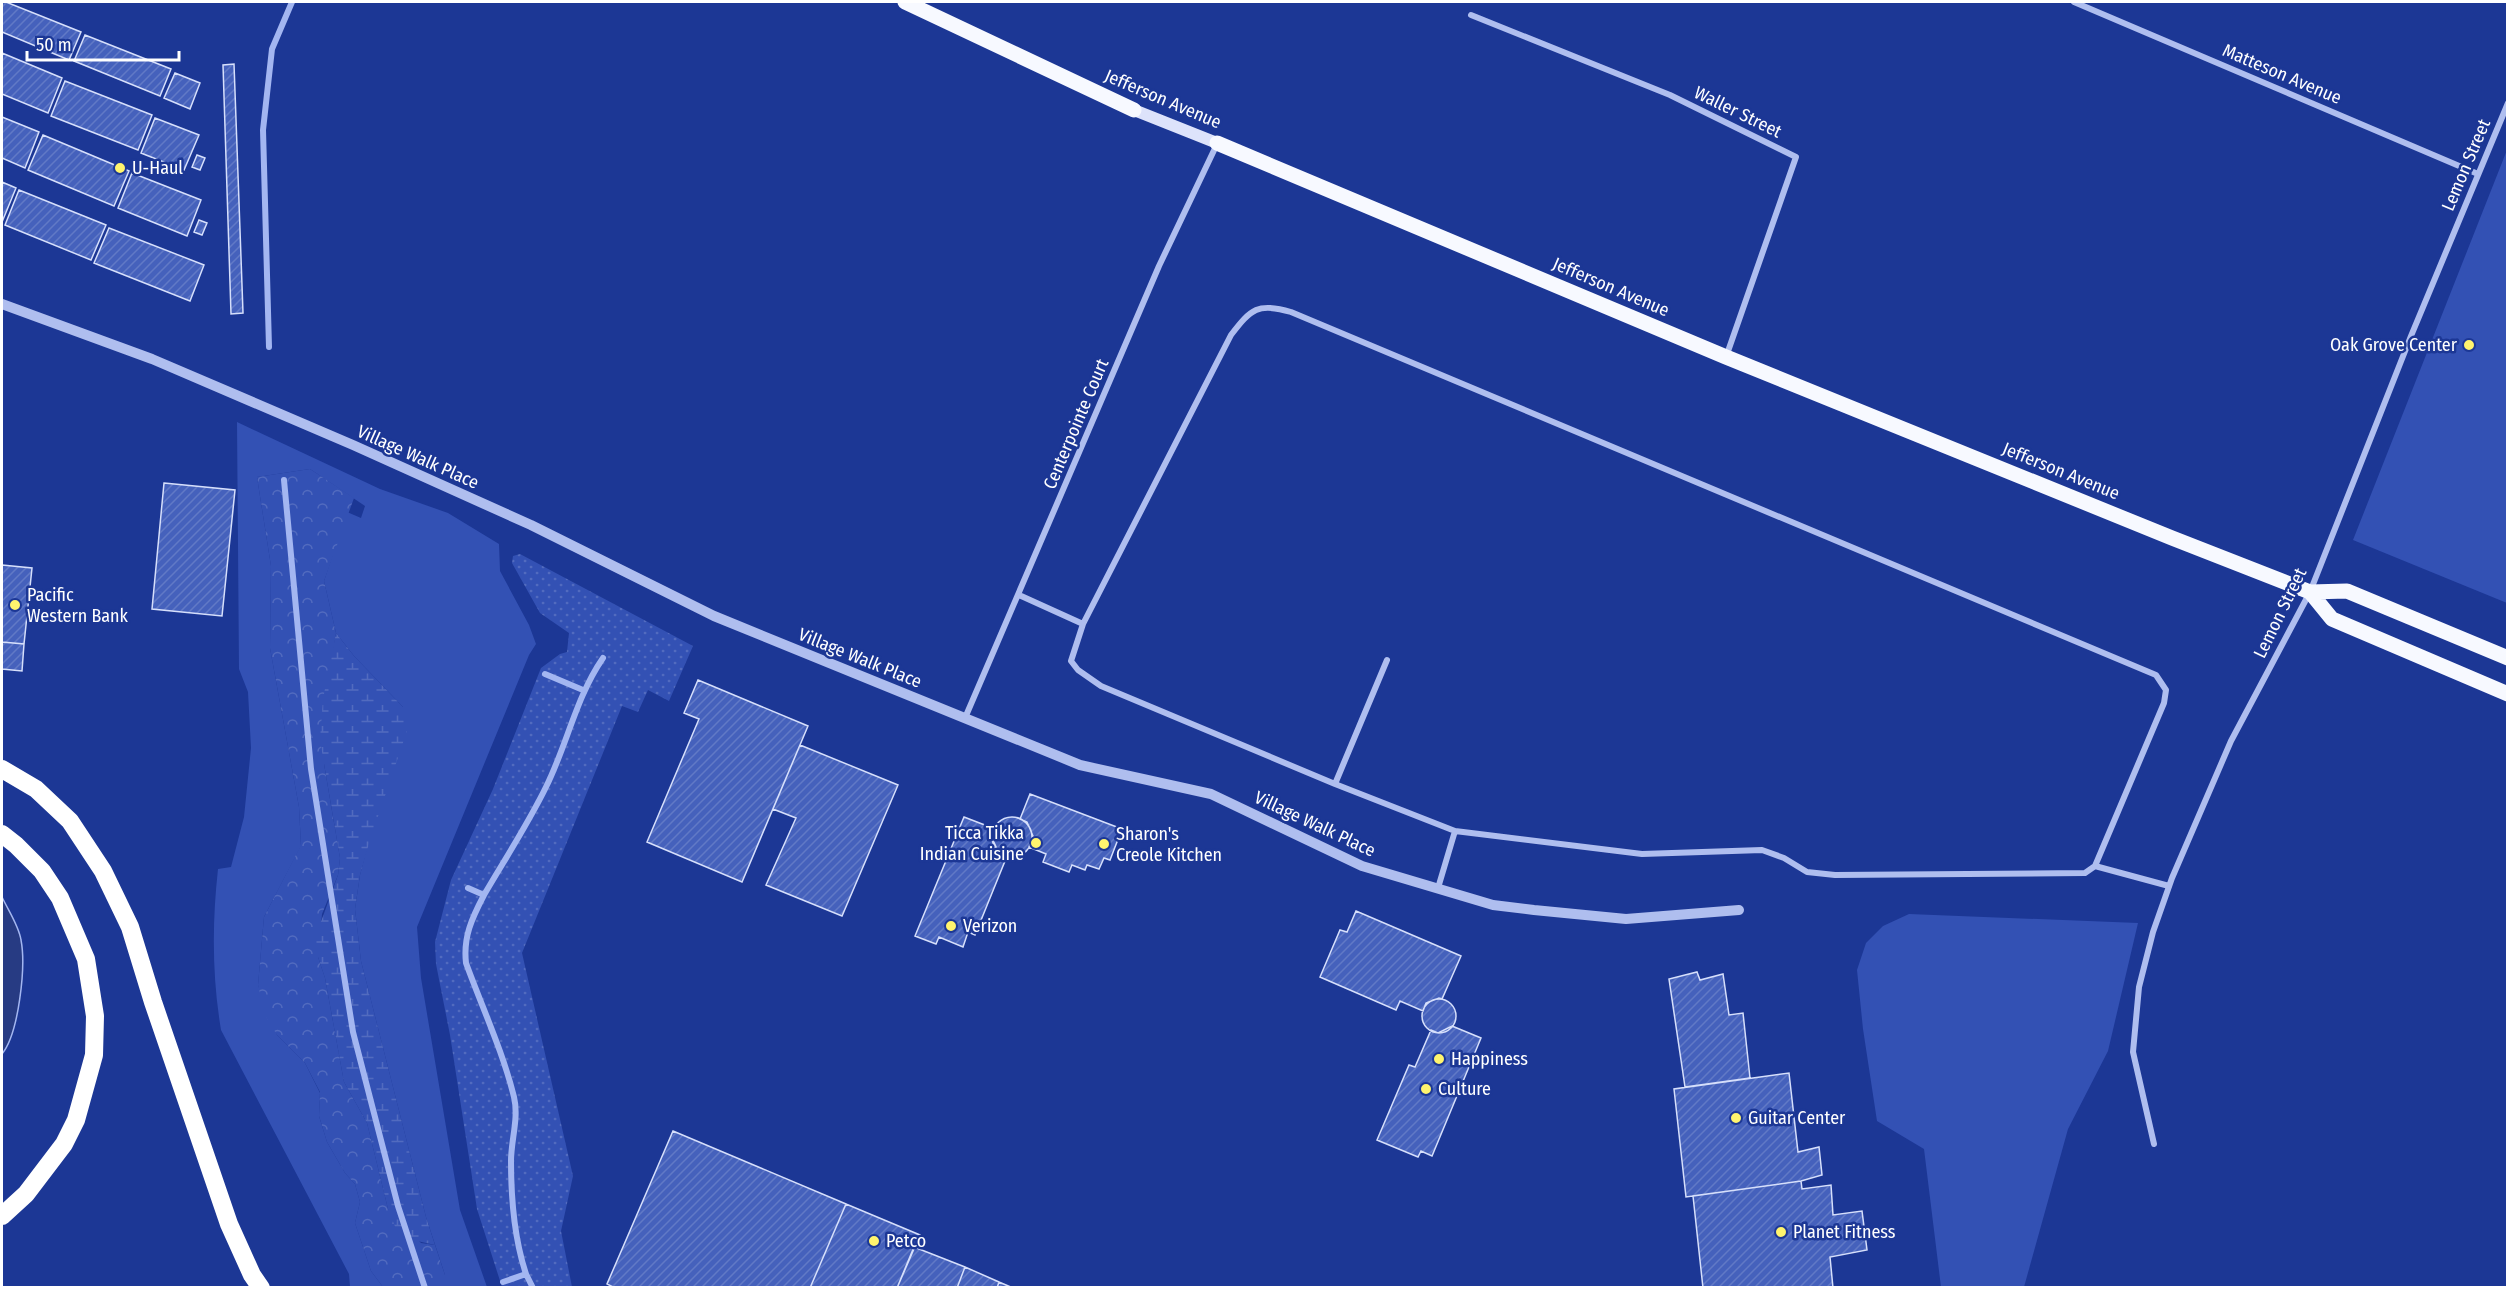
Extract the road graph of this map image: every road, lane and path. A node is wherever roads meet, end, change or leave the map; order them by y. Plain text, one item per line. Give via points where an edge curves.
1 (905, 2) edge
2 (2074, 2) edge
3 (1471, 15) dead end
4 (2508, 104) edge
5 (1134, 110) joint
6 (1217, 143) junction
7 (2478, 174) junction
8 (2, 304) edge
9 (1726, 357) junction
10 (2310, 592) junction
11 (1019, 595) junction
12 (1083, 624) junction
13 (2508, 658) edge
14 (1387, 660) dead end
15 (2508, 694) edge
16 (965, 718) junction
17 (2, 769) edge
18 (1335, 784) junction
19 (1455, 831) junction
20 (2, 834) edge
21 (2095, 866) junction
22 (2169, 886) junction
23 (1438, 888) junction
24 (1739, 910) dead end
25 (2154, 1144) dead end
26 (2, 1216) edge
27 (261, 1287) edge

1 - 5 main road, Jefferson Avenue
2 - 7 street, Matteson Avenue
3 - 9 street, Waller Street via 1670,94 1796,157
4 - 7 street, Lemon Street
5 - 6 main road, Jefferson Avenue
6 - 9 main road, Jefferson Avenue
6 - 11 street, Centerpointe Court via 1159,266
7 - 10 street, Lemon Street
8 - 16 street, Village Walk Place via 187,373 524,522 714,616
9 - 10 main road, Jefferson Avenue
10 - 13 main road, Jefferson Avenue via 2347,591
10 - 15 main road, Jefferson Avenue via 2332,619
10 - 22 street, Lemon Street via 2231,741
11 - 12 street
11 - 16 street, Centerpointe Court
12 - 18 street via 1071,661 1101,686
12 - 21 street via 1231,335 1244,318 1270,306 2156,675 2166,690 2164,703
14 - 18 street
16 - 23 street, Village Walk Place via 1080,765 1211,794 1362,866
17 - 27 highway via 36,789 70,820 104,872 130,927 229,1224
18 - 19 street
19 - 21 street via 1642,854 1762,850 1807,872 1835,875 2085,873
19 - 23 street
20 - 26 highway via 42,871 60,898 86,959 95,1016 94,1055 76,1120 64,1144 26,1194
21 - 22 street
22 - 25 street, Lemon Street via 2139,987 2133,1052
23 - 24 street, Village Walk Place via 1493,905 1626,919

